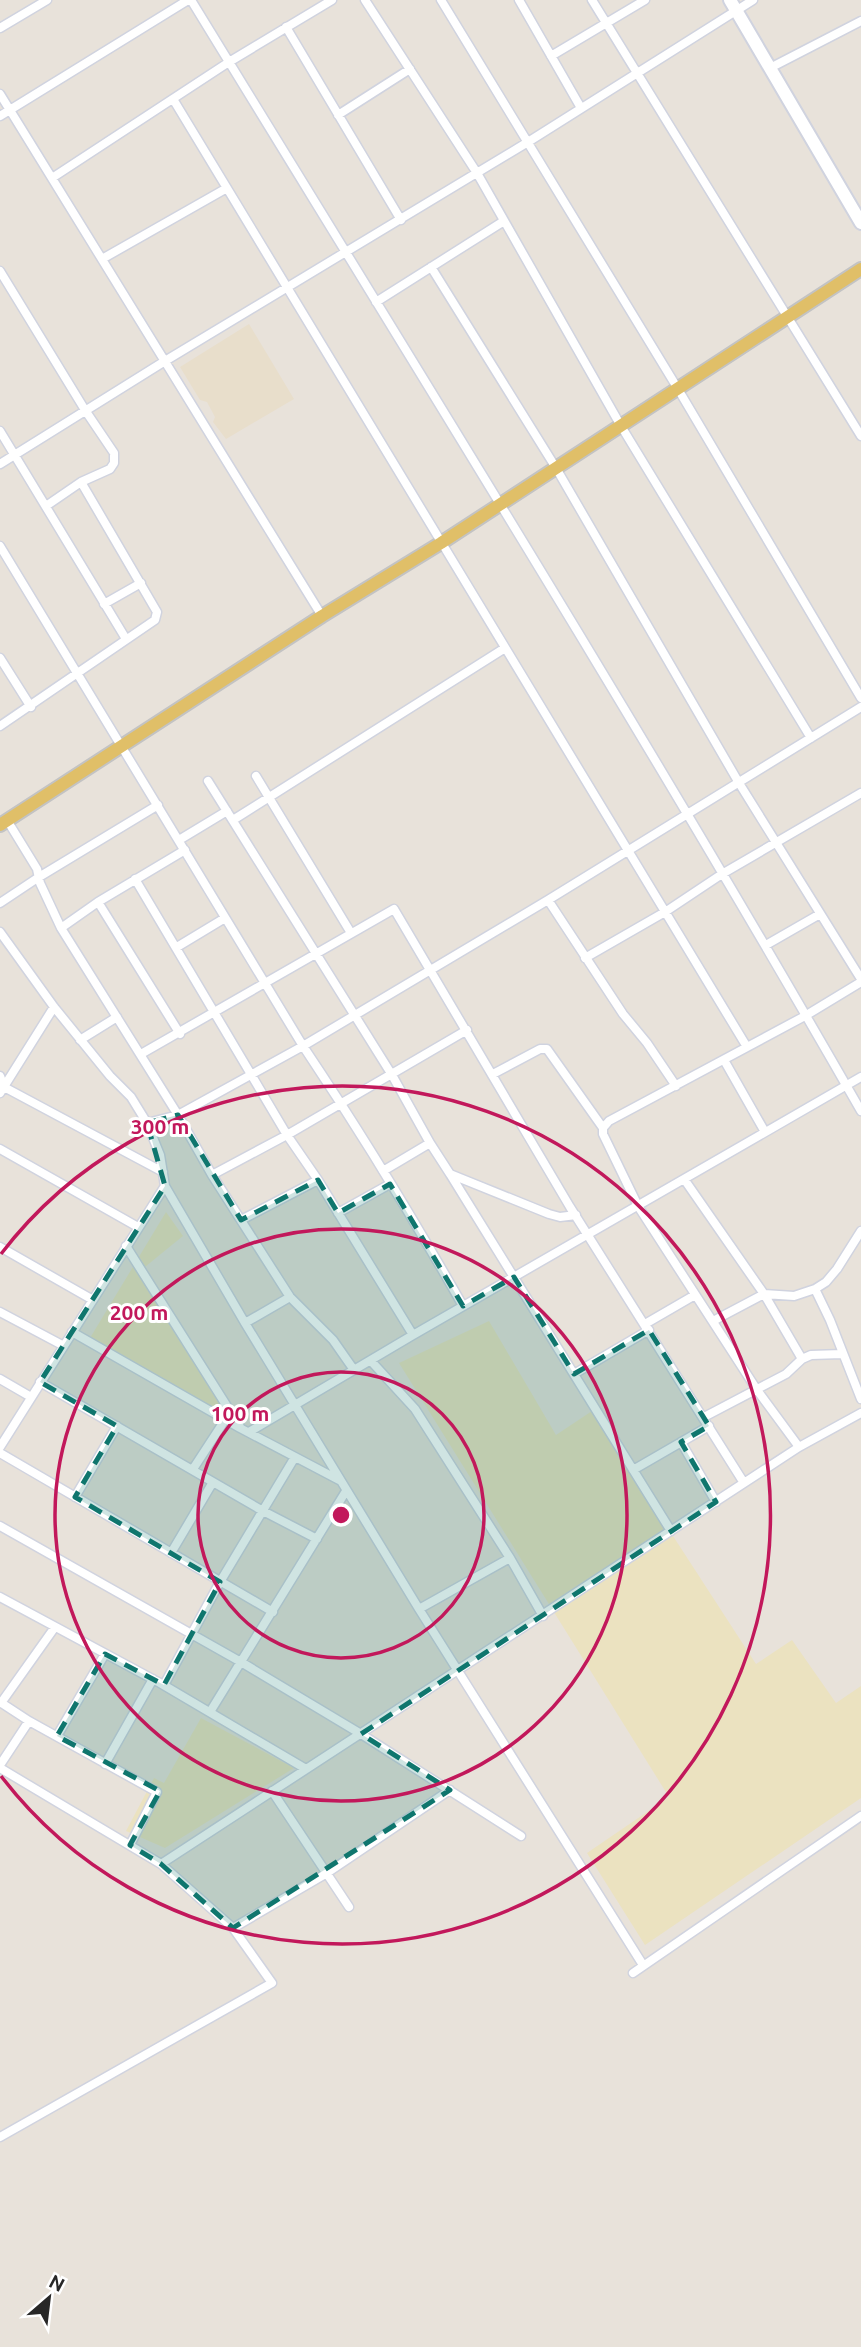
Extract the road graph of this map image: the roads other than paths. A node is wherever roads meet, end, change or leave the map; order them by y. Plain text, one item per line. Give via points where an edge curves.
1 (47, 0) edge
2 (190, 0) edge
3 (331, 0) edge
4 (365, 0) edge
5 (441, 0) edge
6 (519, 0) edge
7 (592, 0) edge
8 (645, 0) edge
9 (753, 0) edge
10 (733, 5) edge
11 (861, 21) edge
12 (607, 24) junction
13 (286, 27) junction
14 (0, 28) edge
15 (551, 56) junction
16 (229, 62) junction
17 (770, 68) junction
18 (410, 69) junction
19 (637, 73) junction
20 (0, 94) edge
21 (173, 99) junction
22 (581, 108) junction
23 (10, 110) junction
24 (338, 115) junction
25 (0, 116) edge
26 (528, 142) junction
27 (477, 173) junction
28 (52, 178) junction
29 (227, 188) junction
30 (401, 220) junction
31 (504, 221) junction
32 (861, 223) edge
33 (346, 253) junction
34 (102, 259) junction
35 (431, 267) junction
36 (861, 269) edge
37 (0, 271) edge
38 (287, 288) junction
39 (376, 302) junction
40 (788, 317) junction
41 (165, 361) junction
42 (678, 388) junction
43 (85, 410) junction
44 (621, 426) junction
45 (0, 431) edge
46 (861, 436) edge
47 (14, 455) junction
48 (0, 464) edge
49 (556, 468) junction
50 (80, 482) junction
51 (501, 504) junction
52 (46, 506) junction
53 (441, 543) junction
54 (1, 549) edge
55 (141, 583) junction
56 (104, 604) junction
57 (322, 616) junction
58 (126, 639) junction
59 (505, 648) junction
60 (0, 658) edge
61 (79, 674) junction
62 (861, 698) edge
63 (31, 707) junction
64 (861, 707) edge
65 (0, 726) edge
66 (811, 738) junction
67 (123, 747) junction
68 (256, 776) dead end
69 (208, 781) dead end
70 (738, 782) junction
71 (861, 793) edge
72 (270, 799) junction
73 (158, 805) junction
74 (227, 811) junction
75 (686, 815) junction
76 (233, 820) junction
77 (4, 822) edge
78 (179, 840) junction
79 (777, 844) junction
80 (185, 850) junction
81 (628, 851) junction
82 (722, 874) junction
83 (39, 877) junction
84 (135, 879) junction
85 (548, 900) junction
86 (98, 902) junction
87 (0, 903) edge
88 (665, 912) junction
89 (820, 914) junction
90 (226, 918) junction
91 (61, 928) junction
92 (0, 932) edge
93 (351, 933) junction
94 (766, 945) junction
95 (177, 947) junction
96 (316, 954) junction
97 (585, 958) junction
98 (432, 970) junction
99 (861, 980) edge
100 (265, 983) junction
101 (54, 1007) junction
102 (214, 1012) junction
103 (354, 1016) junction
104 (805, 1016) junction
105 (117, 1017) junction
106 (467, 1030) junction
107 (180, 1034) junction
108 (80, 1040) junction
109 (303, 1046) junction
110 (747, 1048) junction
111 (141, 1054) junction
112 (724, 1060) junction
113 (493, 1074) junction
114 (392, 1075) junction
115 (0, 1076) edge
116 (251, 1076) junction
117 (861, 1077) edge
118 (846, 1085) junction
119 (676, 1086) junction
120 (2, 1090) edge
121 (342, 1103) junction
122 (861, 1111) edge
123 (178, 1115) junction
124 (147, 1123) junction
125 (603, 1128) junction
126 (765, 1132) junction
127 (287, 1135) junction
128 (430, 1143) junction
129 (0, 1149) edge
130 (383, 1171) junction
131 (163, 1172) junction
132 (450, 1174) junction
133 (212, 1175) junction
134 (684, 1179) junction
135 (318, 1180) junction
136 (390, 1184) junction
137 (165, 1186) junction
138 (638, 1206) junction
139 (338, 1213) junction
140 (576, 1215) junction
141 (241, 1220) junction
142 (138, 1227) junction
143 (861, 1231) edge
144 (588, 1234) junction
145 (126, 1246) junction
146 (0, 1247) edge
147 (514, 1277) junction
148 (815, 1289) junction
149 (764, 1294) junction
150 (695, 1295) junction
151 (290, 1297) junction
152 (93, 1300) junction
153 (463, 1306) junction
154 (0, 1312) edge
155 (713, 1321) junction
156 (245, 1323) junction
157 (647, 1327) junction
158 (72, 1332) junction
159 (413, 1335) junction
160 (64, 1346) junction
161 (842, 1354) junction
162 (802, 1359) junction
163 (371, 1361) junction
164 (354, 1370) junction
165 (574, 1374) junction
166 (0, 1379) edge
167 (40, 1382) junction
168 (757, 1390) junction
169 (31, 1397) junction
170 (861, 1399) edge
171 (294, 1406) junction
172 (861, 1413) edge
173 (704, 1417) junction
174 (225, 1420) junction
175 (117, 1426) junction
176 (709, 1426) junction
177 (240, 1428) junction
178 (249, 1432) junction
179 (681, 1442) junction
180 (0, 1447) edge
181 (799, 1447) junction
182 (0, 1453) edge
183 (295, 1457) junction
184 (193, 1469) junction
185 (632, 1470) junction
186 (340, 1480) junction
187 (213, 1482) junction
188 (744, 1483) junction
189 (346, 1491) junction
190 (75, 1497) junction
191 (716, 1502) junction
192 (263, 1511) junction
193 (0, 1526) edge
194 (671, 1531) junction
195 (317, 1539) junction
196 (171, 1553) junction
197 (510, 1558) junction
198 (220, 1582) junction
199 (0, 1597) edge
200 (419, 1609) junction
201 (273, 1612) junction
202 (543, 1616) junction
203 (55, 1626) junction
204 (191, 1634) junction
205 (105, 1654) junction
206 (241, 1662) junction
207 (459, 1671) junction
208 (153, 1679) junction
209 (164, 1685) junction
210 (1, 1702) edge
211 (210, 1712) junction
212 (29, 1721) junction
213 (361, 1734) junction
214 (57, 1737) junction
215 (104, 1764) junction
216 (0, 1767) edge
217 (306, 1769) junction
218 (450, 1790) junction
219 (272, 1791) junction
220 (861, 1816) edge
221 (522, 1836) dead end
222 (130, 1845) junction
223 (161, 1864) junction
224 (327, 1873) junction
225 (349, 1907) dead end
226 (233, 1928) junction
227 (643, 1965) junction
228 (633, 1973) dead end
229 (0, 2137) edge

1 - 14 street
2 - 16 street
2 - 23 street
3 - 13 street
4 - 18 street
5 - 26 street
6 - 15 street
7 - 12 street
8 - 12 street
9 - 10 street
10 - 17 street
10 - 19 street
11 - 17 street
12 - 15 street
12 - 19 street
13 - 16 street
13 - 24 street
15 - 22 street
16 - 21 street
16 - 33 street
17 - 32 street
18 - 24 street
18 - 27 street
19 - 22 street
19 - 40 street
20 - 23 street
21 - 28 street
21 - 29 street
22 - 26 street
23 - 25 street
23 - 28 street
24 - 30 street
26 - 27 street
26 - 42 street
27 - 30 street
27 - 31 street
28 - 34 street
29 - 34 street
29 - 38 street
30 - 33 street
31 - 35 street
31 - 44 street
33 - 38 street
33 - 39 street
34 - 41 street
35 - 39 street
35 - 49 street
36 - 40 main road
37 - 43 street
38 - 41 street
38 - 53 street
39 - 51 street
40 - 42 main road
40 - 46 street
41 - 43 street
41 - 57 street
42 - 44 main road
42 - 62 street
43 - 47 street
43 - 50 street via 115,458 110,469
44 - 49 main road
44 - 66 street
45 - 47 street
47 - 48 street
47 - 52 street
49 - 51 main road
49 - 70 street
50 - 52 street
50 - 55 street
51 - 53 main road
51 - 75 street
52 - 56 street
53 - 57 main road
53 - 59 street
54 - 61 street
55 - 56 street
55 - 58 street via 157,615 155,621
56 - 58 street
57 - 67 main road
58 - 61 street
59 - 72 street
59 - 81 street
60 - 63 street
61 - 63 street
61 - 67 street
63 - 65 street
64 - 66 street
66 - 70 street
67 - 73 street
67 - 77 main road
68 - 72 street
69 - 74 street
70 - 75 street
70 - 79 street
71 - 79 street
72 - 76 street
72 - 93 street
73 - 78 street
73 - 83 street
74 - 76 street
74 - 78 street
75 - 81 street
75 - 82 street
76 - 96 street
77 - 83 street
78 - 80 street
79 - 82 street
79 - 89 street
80 - 84 street
80 - 90 street
81 - 85 street
81 - 88 street
82 - 88 street
82 - 94 street
83 - 87 street
83 - 91 street
84 - 86 street
84 - 95 street
85 - 97 street
85 - 98 street
86 - 91 street
86 - 107 street
88 - 97 street
88 - 110 street
89 - 94 street
89 - 99 street
90 - 95 street
90 - 100 street
91 - 105 street
92 - 101 street
93 - 96 street
93 - 98 street via 394,909
94 - 104 street
95 - 102 street
96 - 100 street
96 - 103 street
97 - 119 street
98 - 103 street
98 - 106 street
99 - 104 street
100 - 102 street
100 - 109 street
101 - 108 street
101 - 120 street
102 - 107 street
102 - 116 street
103 - 109 street
103 - 114 street
104 - 110 street
104 - 118 street
105 - 108 street
105 - 111 street
106 - 113 street
106 - 114 street
107 - 111 street
108 - 124 street via 131,1097
109 - 116 street
109 - 121 street
110 - 112 street
111 - 123 street
112 - 119 street
112 - 126 street
113 - 125 street via 547,1049
113 - 140 street
114 - 121 street
114 - 128 street
115 - 120 street
116 - 123 street
116 - 127 street
117 - 118 street
118 - 122 street
118 - 126 street
119 - 125 street via 608,1121
120 - 131 street
121 - 127 street
121 - 130 street
123 - 124 street
123 - 133 street
124 - 131 street
125 - 138 street
126 - 134 street
127 - 133 street
127 - 135 street
128 - 130 street
128 - 132 street
129 - 142 street
130 - 136 street
131 - 137 street
132 - 140 street via 549,1214
132 - 147 street
133 - 141 street
134 - 138 street
134 - 149 street
135 - 139 street
135 - 141 street
136 - 139 street
136 - 153 street
137 - 142 street
137 - 156 street
138 - 144 street
138 - 150 street
139 - 159 street
140 - 144 street
141 - 151 street
142 - 145 street
143 - 148 street via 837,1269
144 - 147 street
144 - 157 street
145 - 152 street
145 - 177 street
146 - 152 street
147 - 153 street
147 - 165 street
148 - 149 street via 794,1296
148 - 161 street
149 - 155 street
149 - 162 street
150 - 155 street
150 - 157 street
151 - 156 street
151 - 164 street via 333,1340
152 - 158 street
153 - 159 street
154 - 160 street
155 - 168 street
156 - 171 street
157 - 165 street
157 - 173 street
158 - 160 street
158 - 174 street
159 - 163 street
160 - 167 street
161 - 162 street
161 - 170 street
162 - 168 street
163 - 164 street
163 - 197 street via 415,1409
164 - 171 street
165 - 185 street
166 - 169 street
167 - 169 street
167 - 175 street
168 - 173 street
168 - 181 street
169 - 180 street
171 - 178 street
171 - 186 street
172 - 181 street
173 - 176 street
174 - 177 street
174 - 184 street
175 - 184 street
175 - 190 street
176 - 179 street
176 - 188 street
177 - 178 street
178 - 183 street
179 - 185 street
179 - 191 street
181 - 188 street
182 - 190 street
183 - 186 street
183 - 192 street
184 - 187 street
185 - 194 street
186 - 189 street
187 - 192 street
187 - 196 street
188 - 191 street
189 - 195 street
189 - 200 street
190 - 196 street
191 - 194 street
192 - 195 street
192 - 198 street
193 - 204 street
194 - 202 street
195 - 201 street
196 - 198 street
197 - 200 street
197 - 202 street
198 - 201 street
198 - 204 street
199 - 203 street
200 - 207 street
201 - 206 street
202 - 207 street
203 - 205 street
203 - 210 street
204 - 206 street
204 - 209 street
205 - 208 street
205 - 214 street
206 - 211 street
206 - 213 street
207 - 213 street
207 - 227 street
208 - 209 street
208 - 215 street
209 - 211 street
210 - 212 street
211 - 217 street
212 - 214 street
212 - 216 street
213 - 217 street
213 - 218 street
214 - 215 street
215 - 222 street via 158,1795
216 - 222 street
217 - 219 street
218 - 221 street
218 - 224 street
219 - 223 street
219 - 224 street
220 - 227 street
222 - 223 street
223 - 226 street
224 - 225 street
224 - 226 street
226 - 229 street via 272,1983
227 - 228 street

